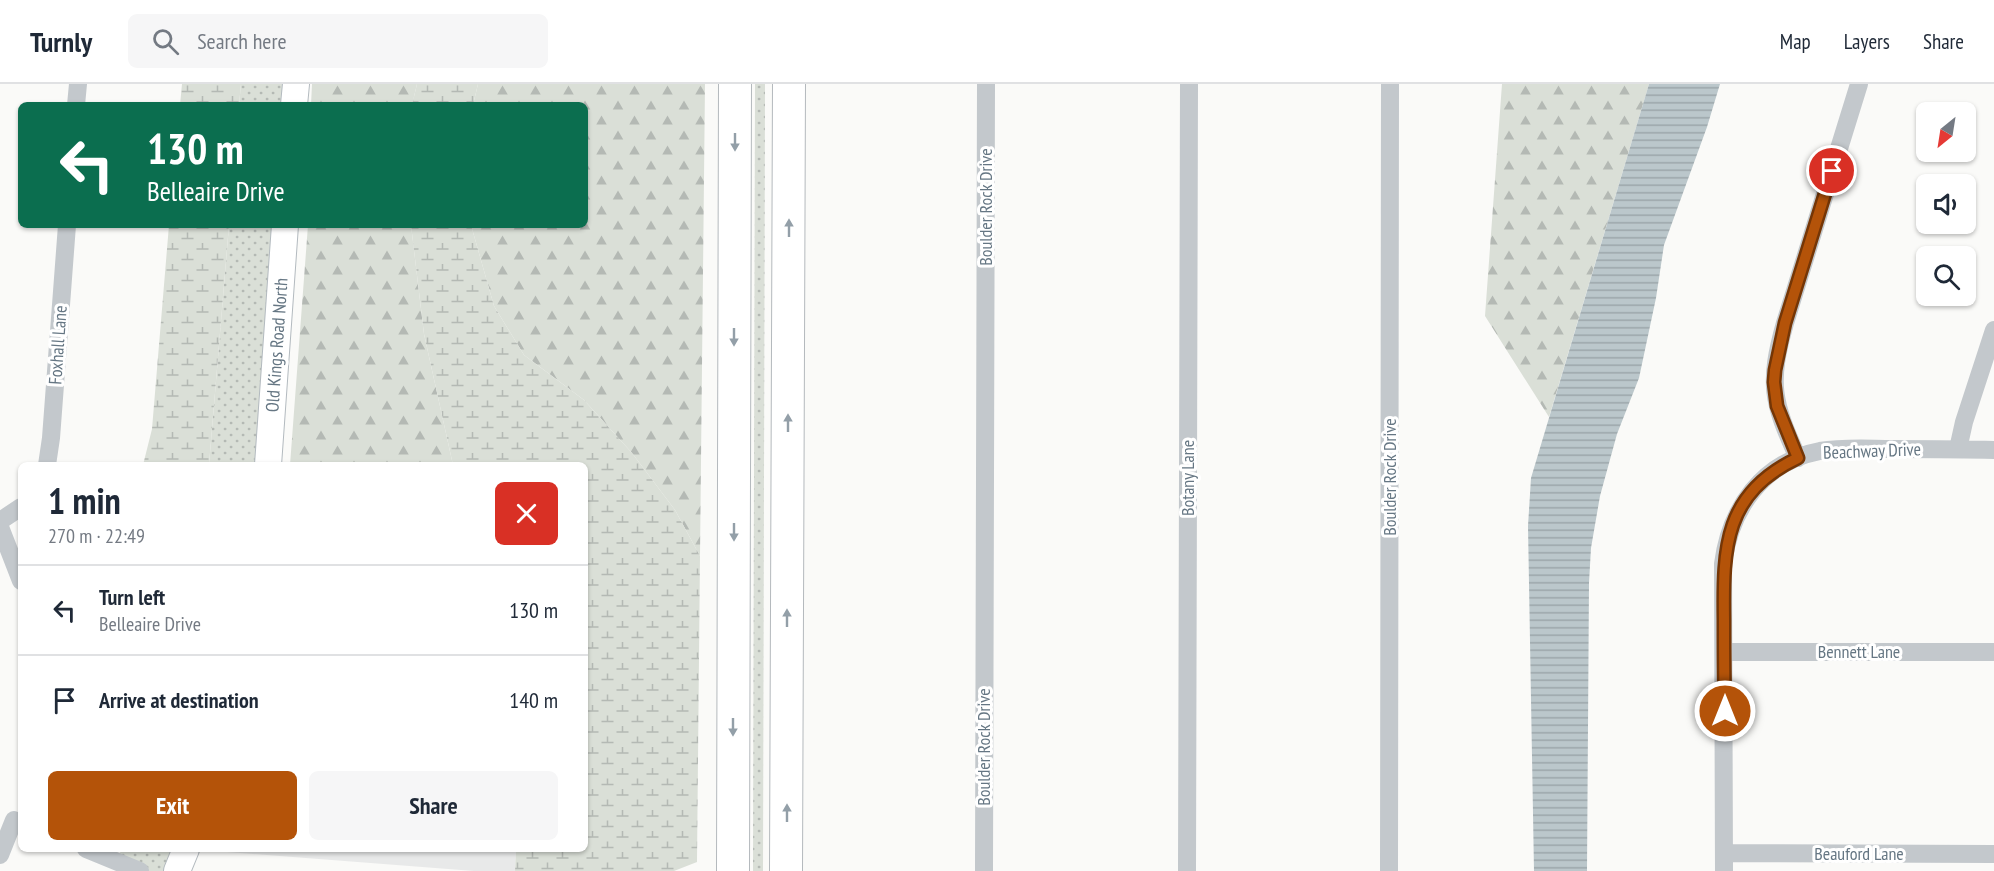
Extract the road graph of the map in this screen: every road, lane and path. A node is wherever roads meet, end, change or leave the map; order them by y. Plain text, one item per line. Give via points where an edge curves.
1 (78, 84) edge
2 (296, 84) edge
3 (735, 84) edge
4 (789, 84) edge
5 (986, 84) edge
6 (1189, 84) edge
7 (1390, 84) edge
8 (1859, 84) edge
9 (76, 102) edge
10 (294, 102) edge
11 (67, 228) edge
12 (285, 228) edge
13 (1994, 330) edge
14 (1958, 449) junction
15 (1994, 450) edge
16 (1798, 458) junction
17 (47, 462) edge
18 (268, 462) edge
19 (18, 509) edge
20 (0, 521) edge
21 (0, 526) edge
22 (18, 573) edge
23 (1724, 652) junction
24 (1994, 652) edge
25 (12, 819) edge
26 (93, 852) edge
27 (185, 852) edge
28 (1994, 854) edge
29 (0, 855) edge
30 (1724, 862) edge
31 (140, 871) edge
32 (177, 871) edge
33 (733, 871) edge
34 (786, 871) edge
35 (984, 871) edge
36 (1187, 871) edge
37 (1389, 871) edge

1 - 9 street
2 - 10 street
3 -> 33 highway
34 -> 4 highway
5 - 35 street, Boulder Rock Drive
6 - 36 street, Botany Lane
7 - 37 street, Boulder Rock Drive
8 - 16 street via 1776,357 1777,406
11 - 17 street, Foxhall Lane
12 - 18 street, Old Kings Road North
13 - 14 street
14 - 15 street, Beachway Drive
14 - 16 street, Beachway Drive via 1833,450
16 - 23 street, Beachway Drive via 1778,468 1757,486 1730,529 1724,564
19 - 20 street
21 - 22 street
23 - 24 street, Bennett Lane
23 - 30 street, Beachway Drive
25 - 29 street
26 - 31 street
27 - 32 street
28 - 30 street, Beauford Lane

